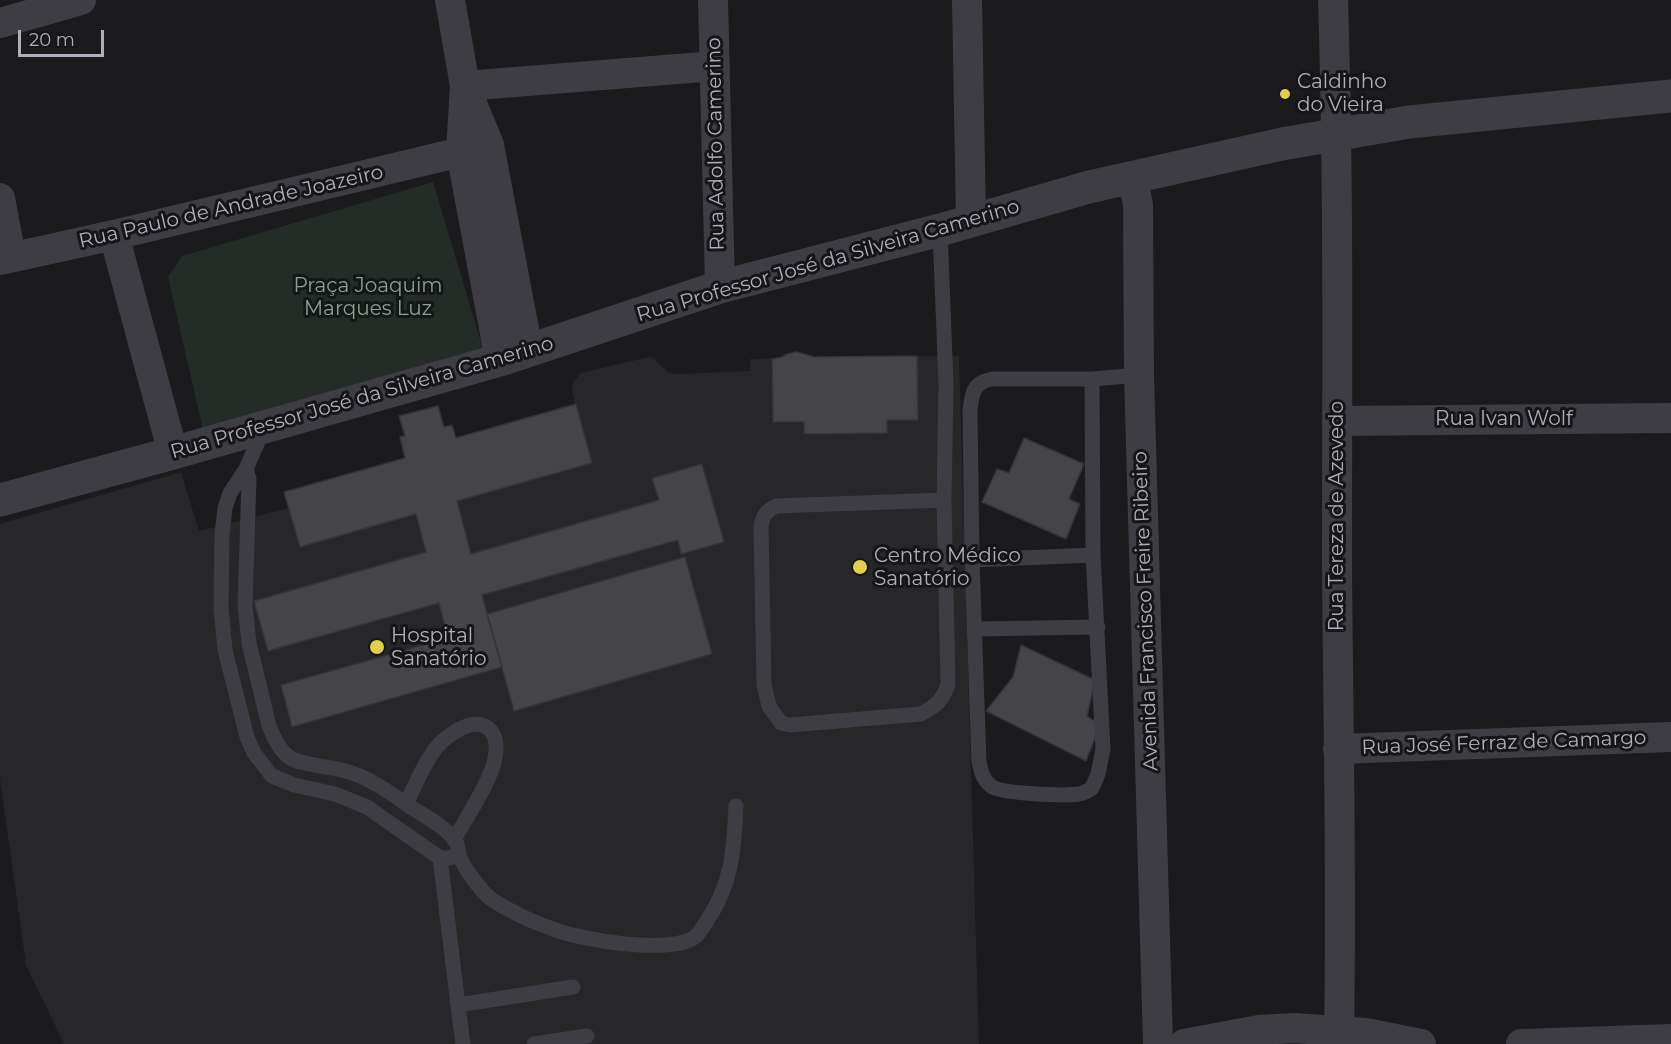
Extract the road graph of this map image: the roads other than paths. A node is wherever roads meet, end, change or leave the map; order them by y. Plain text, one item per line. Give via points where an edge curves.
1 (81, 0) edge
2 (713, 0) edge
3 (967, 0) edge
4 (1333, 0) edge
5 (453, 4) edge
6 (0, 23) edge
7 (715, 66) junction
8 (465, 86) junction
9 (1671, 96) edge
10 (1337, 134) junction
11 (461, 152) junction
12 (1133, 178) junction
13 (0, 198) edge
14 (971, 221) junction
15 (939, 230) junction
16 (114, 235) junction
17 (6, 258) edge
18 (720, 287) junction
19 (514, 355) junction
20 (1140, 375) junction
21 (1092, 379) junction
22 (1671, 418) edge
23 (1337, 421) junction
24 (266, 426) junction
25 (173, 453) junction
26 (246, 469) junction
27 (0, 500) edge
28 (944, 500) junction
29 (1093, 555) junction
30 (972, 560) junction
31 (1098, 627) junction
32 (975, 629) junction
33 (1671, 737) edge
34 (1338, 749) junction
35 (406, 804) junction
36 (736, 806) dead end
37 (457, 847) junction
38 (440, 858) junction
39 (573, 987) dead end
40 (458, 1005) junction
41 (1339, 1032) junction
42 (587, 1036) dead end
43 (1671, 1038) edge
44 (1637, 1041) edge
45 (463, 1044) edge
46 (534, 1044) edge
47 (1158, 1044) edge
48 (1184, 1044) edge
49 (1421, 1044) edge
50 (1521, 1044) edge

1 - 6 street
2 - 7 street, Rua Adolfo Camerino
3 - 14 street
4 - 10 street, Rua Tereza de Azevedo
5 - 8 street
7 - 8 street
7 - 18 street, Rua Adolfo Camerino
8 - 11 street
8 - 19 street via 489,145
9 - 10 street, Rua Professor José da Silveira Camerino via 1409,122
10 - 12 street, Rua Professor José da Silveira Camerino
10 - 23 street, Rua Tereza de Azevedo
11 - 16 street, Rua Paulo de Andrade Joazeiro
11 - 19 street
12 - 14 street, Rua Professor José da Silveira Camerino
12 - 20 street, Avenida Francisco Freire Ribeiro via 1138,205
13 - 17 street
14 - 15 street, Rua Professor José da Silveira Camerino
15 - 18 street, Rua Professor José da Silveira Camerino
15 - 28 lane via 945,375
16 - 17 street, Rua Paulo de Andrade Joazeiro
16 - 25 street
18 - 19 street, Rua Professor José da Silveira Camerino
19 - 24 street, Rua Professor José da Silveira Camerino
20 - 21 lane
20 - 47 street, Avenida Francisco Freire Ribeiro
21 - 29 lane
21 - 30 lane via 992,379 975,387 970,411
22 - 23 street, Rua Ivan Wolf
23 - 34 street, Rua Tereza de Azevedo
24 - 25 street, Rua Professor José da Silveira Camerino
24 - 26 lane
25 - 27 street, Rua Professor José da Silveira Camerino
26 - 35 lane via 249,479 245,606 249,643 275,739 291,758 361,777
26 - 38 lane via 225,508 221,608 225,650 254,753 280,781 335,794 368,807
28 - 28 lane via 948,684 944,696 921,714 781,723 769,706 764,684 761,526 768,510
29 - 30 lane
29 - 31 lane
30 - 32 lane
31 - 32 lane
31 - 32 lane via 1103,749 1092,788 1080,794 997,790 982,775 978,762
33 - 34 street, Rua José Ferraz de Camargo
34 - 41 street, Rua Tereza de Azevedo
35 - 37 lane
35 - 37 lane via 431,753 447,737 466,726 480,724 490,730 496,743 495,760
36 - 37 lane via 734,854 714,911 696,937 675,945 651,946 554,930 490,898 474,880
37 - 38 lane via 449,858
38 - 40 lane
39 - 40 lane
40 - 45 lane
41 - 48 street via 1259,1030
41 - 49 street
42 - 46 lane
43 - 44 street
44 - 50 street

